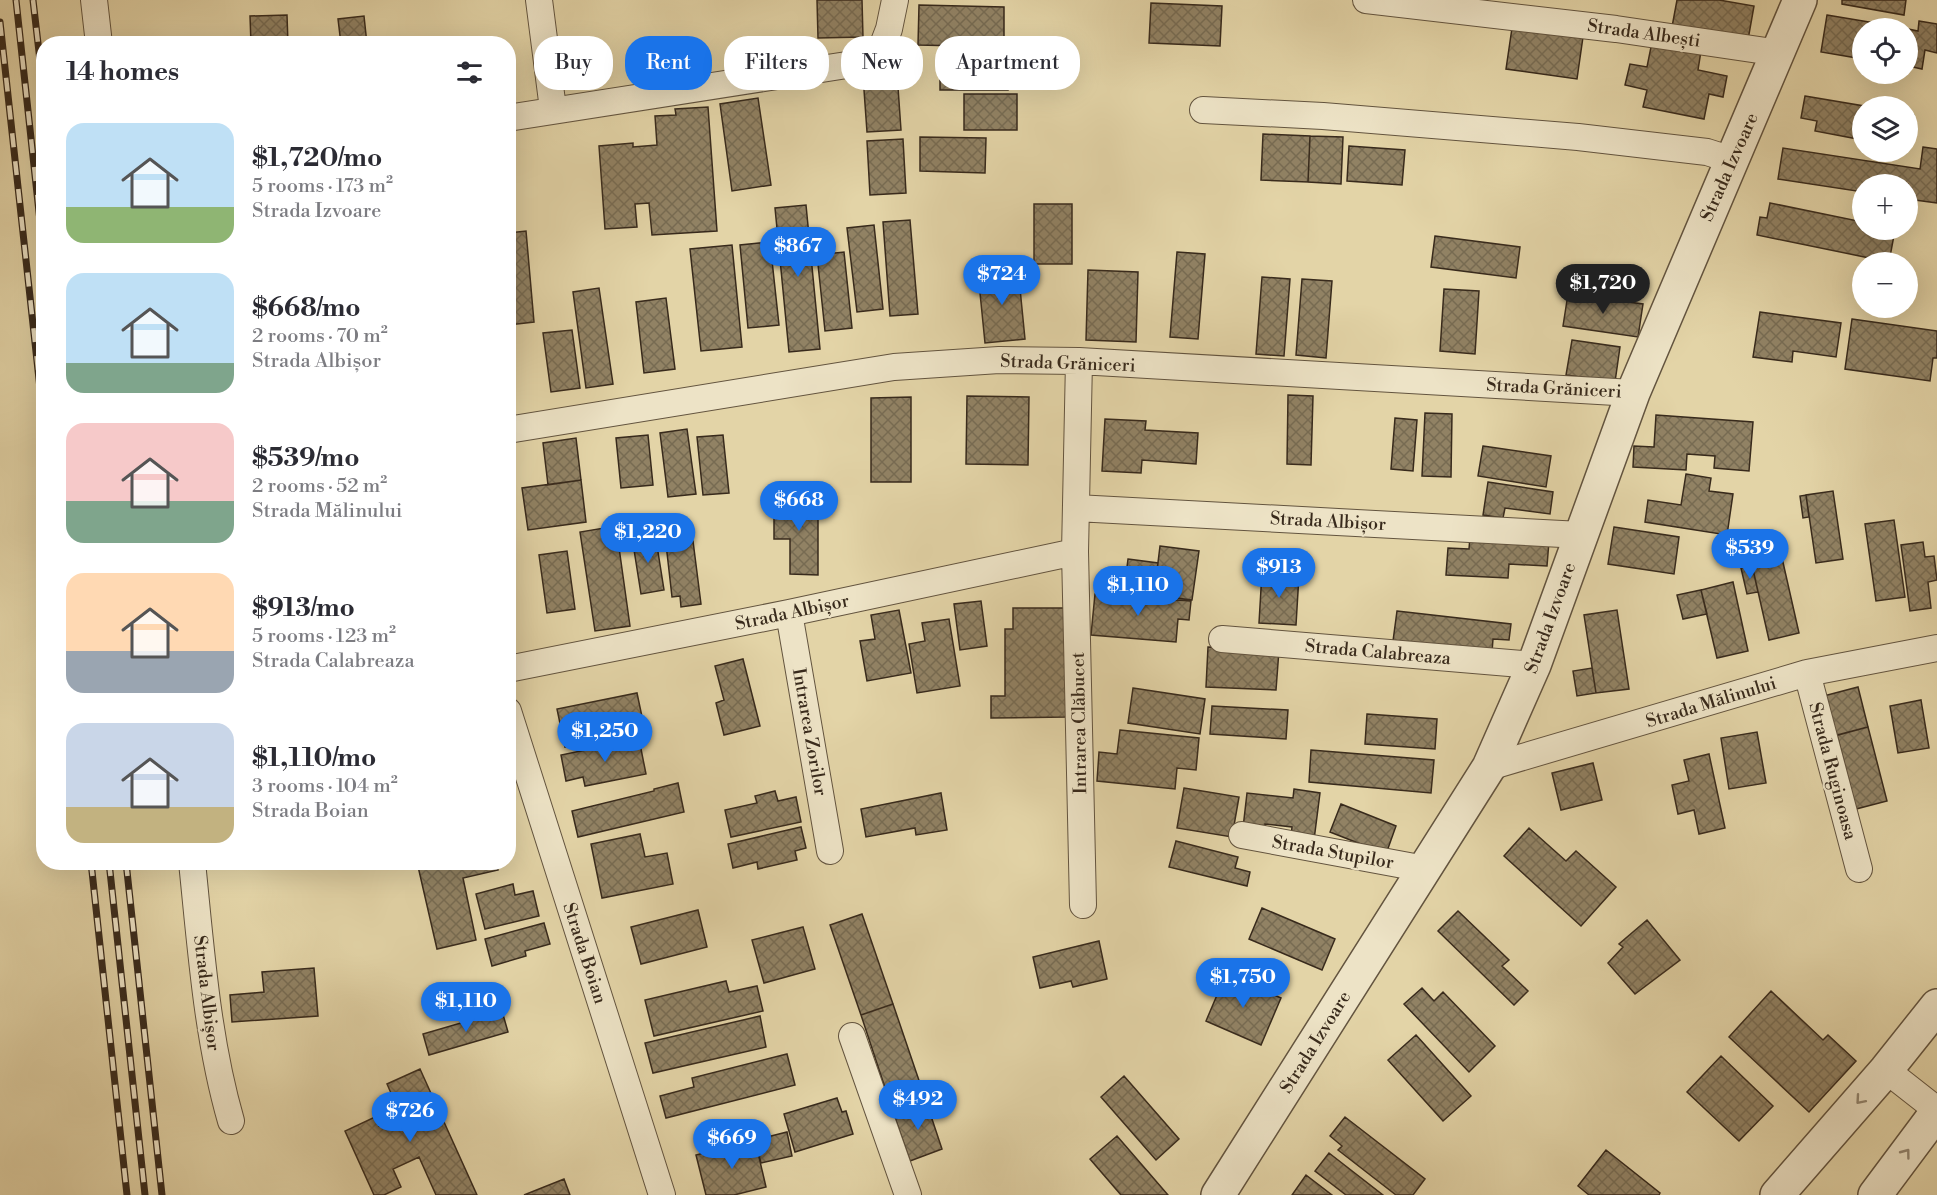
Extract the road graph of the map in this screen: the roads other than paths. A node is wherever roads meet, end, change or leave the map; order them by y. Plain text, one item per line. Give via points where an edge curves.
1 (94, 0) edge
2 (539, 0) edge
3 (895, 0) edge
4 (1366, 0) edge
5 (1800, 0) edge
6 (98, 36) edge
7 (1779, 53) junction
8 (553, 109) junction
9 (1203, 110) dead end
10 (516, 116) edge
11 (1732, 160) junction
12 (1078, 361) junction
13 (1633, 393) junction
14 (516, 429) edge
15 (1076, 508) junction
16 (1581, 535) junction
17 (1075, 552) junction
18 (789, 613) junction
19 (1222, 639) dead end
20 (1937, 648) edge
21 (1534, 665) junction
22 (516, 667) edge
23 (1807, 673) junction
24 (516, 736) edge
25 (1489, 767) junction
26 (1242, 835) dead end
27 (830, 851) dead end
28 (1425, 869) junction
29 (1859, 869) dead end
30 (193, 870) edge
31 (1083, 905) dead end
32 (1937, 1006) edge
33 (852, 1036) dead end
34 (1886, 1070) junction
35 (1937, 1111) edge
36 (231, 1122) dead end
37 (662, 1195) edge
38 (908, 1195) edge
39 (1218, 1195) edge
40 (1777, 1195) edge
41 (1875, 1195) edge

1 - 6 street
2 - 8 street
3 - 8 street via 881,50 866,62
4 - 7 street, Strada Albești via 1616,28
5 - 7 street, Strada Izvoare
7 - 11 street, Strada Izvoare
8 - 10 street
9 - 11 street via 1567,135 1707,152
11 - 13 street, Strada Izvoare
12 - 13 street, Strada Grăniceri
12 - 14 street, Strada Grăniceri via 999,360 894,367
12 - 15 street, Intrarea Clăbucet
13 - 16 street, Strada Izvoare
15 - 16 street, Strada Albișor
15 - 17 street, Intrarea Clăbucet
16 - 21 street, Strada Izvoare
17 - 18 street, Strada Albișor
17 - 31 street, Intrarea Clăbucet
18 - 22 street, Strada Albișor
18 - 27 street, Intrarea Zorilor
19 - 21 street, Strada Calabreaza
20 - 23 street, Strada Mălinului
21 - 25 street, Strada Izvoare
23 - 25 street, Strada Mălinului
23 - 29 street, Strada Ruginoasa
24 - 37 street, Strada Boian
25 - 28 street, Strada Izvoare
26 - 28 street, Strada Stupilor
28 - 39 street, Strada Izvoare
30 - 36 street, Strada Albișor via 210,1024
32 - 34 street
33 - 38 street
34 - 35 street
34 -> 40 street
41 -> 35 street

